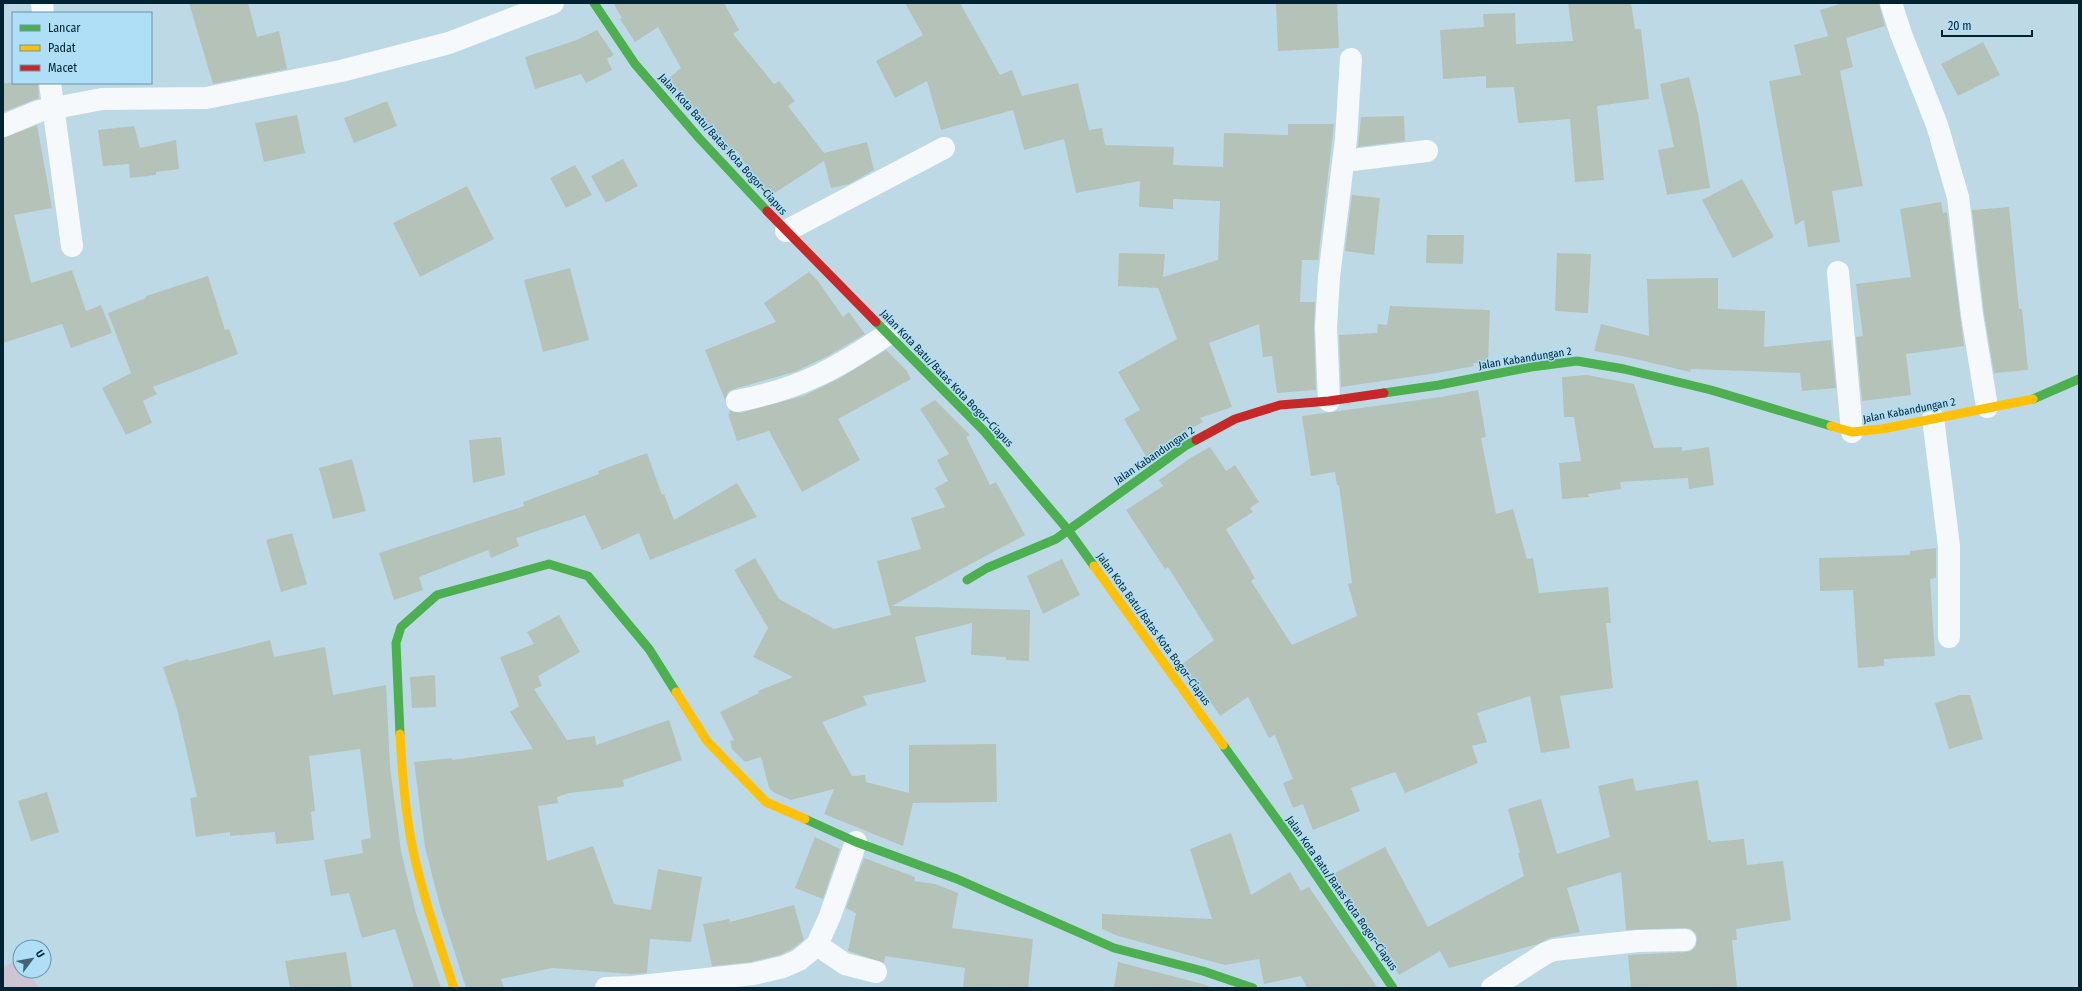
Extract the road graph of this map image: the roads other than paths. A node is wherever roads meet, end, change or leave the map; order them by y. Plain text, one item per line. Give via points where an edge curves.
1 (553, 3) edge
2 (594, 3) edge
3 (1891, 3) edge
4 (1351, 59) dead end
5 (50, 84) edge
6 (54, 108) junction
7 (3, 126) edge
8 (944, 148) dead end
9 (1427, 151) dead end
10 (1344, 160) junction
11 (786, 230) junction
12 (72, 246) dead end
13 (1838, 272) dead end
14 (888, 334) junction
15 (2079, 379) edge
16 (737, 401) dead end
17 (1330, 401) junction
18 (1987, 407) junction
19 (1933, 418) junction
20 (1852, 432) junction
21 (1068, 530) junction
22 (967, 580) dead end
23 (1950, 637) dead end
24 (856, 842) junction
25 (1685, 940) dead end
26 (816, 945) junction
27 (876, 972) dead end
28 (454, 988) edge
29 (606, 988) edge
30 (1253, 988) edge
31 (1393, 988) edge
32 (1492, 988) edge

1 - 6 street via 449,43 340,72 206,98 102,99
2 - 11 street, Jalan Kota Batu/Batas Kota Bogor–Ciapus via 635,64 699,138
3 - 18 street via 1937,125 1958,197 1972,315
4 - 10 street
5 - 6 street
6 - 7 street via 39,111
6 - 12 street
8 - 11 street
9 - 10 street
10 - 17 street via 1329,277 1327,320
11 - 14 street, Jalan Kota Batu/Batas Kota Bogor–Ciapus
13 - 20 street
14 - 16 street via 855,356 802,384
14 - 21 street, Jalan Kota Batu/Batas Kota Bogor–Ciapus via 984,431
15 - 18 street, Jalan Kabandungan 2 via 2036,398
17 - 20 street, Jalan Kabandungan 2 via 1439,385 1531,367 1577,362 1711,390
17 - 21 street, Jalan Kabandungan 2 via 1280,405 1235,419 1185,446
18 - 19 street, Jalan Kabandungan 2
19 - 20 street, Jalan Kabandungan 2 via 1882,429
19 - 23 street via 1949,546
21 - 22 street, Jalan Kabandungan 2 via 1056,539 987,568
21 - 31 street, Jalan Kota Batu/Batas Kota Bogor–Ciapus via 1299,850
24 - 26 street via 830,916
24 - 28 street via 766,802 707,741 649,649 588,576 549,564 437,595 401,627 396,643 396,662 402,766 415,856 428,909
24 - 30 street via 957,879 1114,948 1203,971
25 - 32 street via 1638,941 1554,950
26 - 27 street via 845,964
26 - 29 street via 799,960 783,967 753,974

